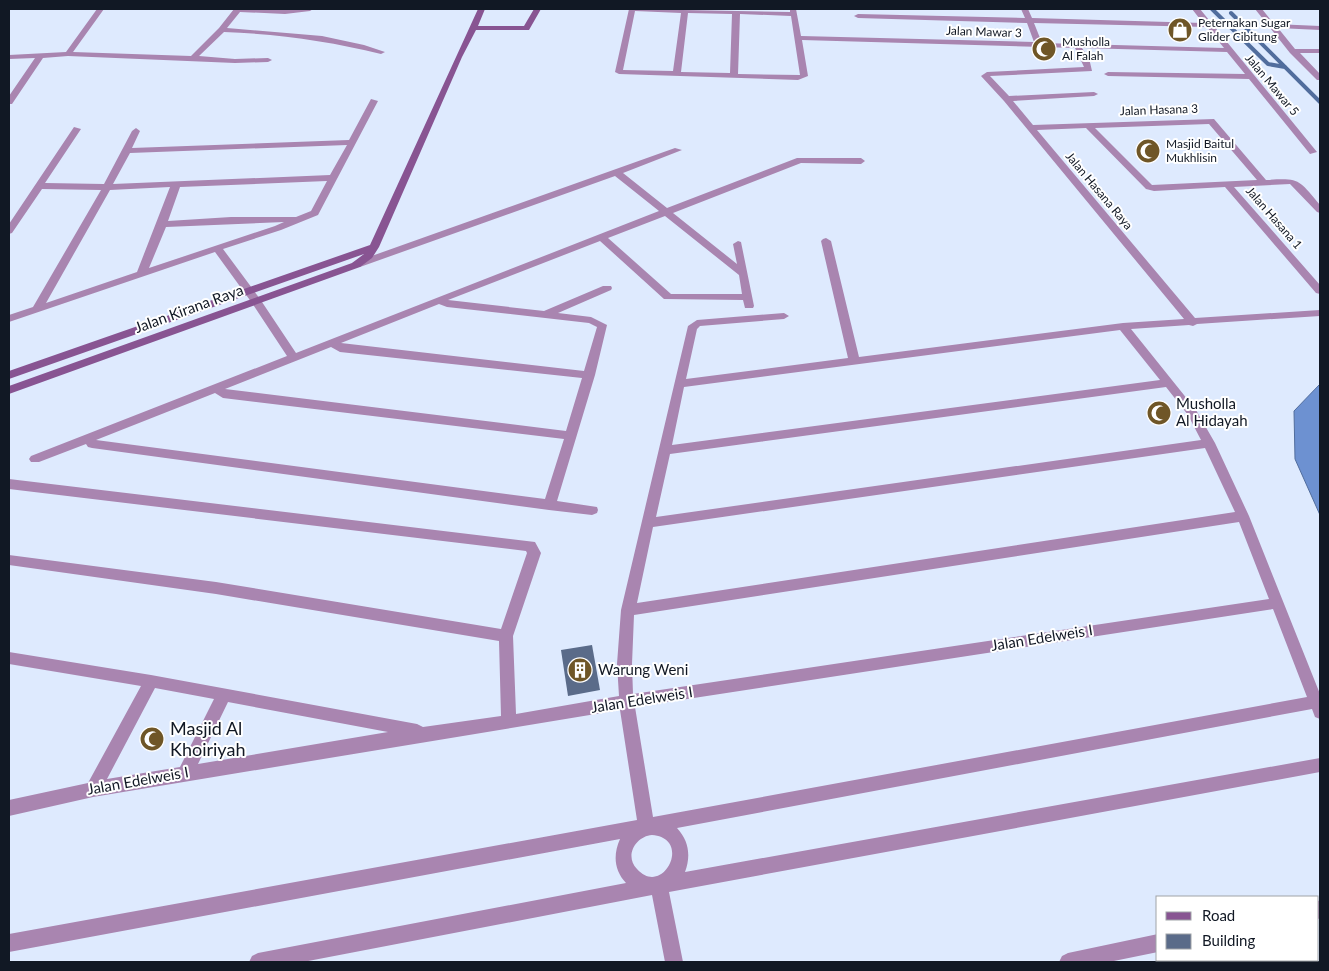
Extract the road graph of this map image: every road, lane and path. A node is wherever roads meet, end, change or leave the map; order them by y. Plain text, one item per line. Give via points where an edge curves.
1 (100, 9) edge
2 (310, 9) edge
3 (480, 9) edge
4 (537, 9) edge
5 (632, 9) edge
6 (1025, 9) edge
7 (1196, 9) edge
8 (1258, 9) edge
9 (238, 10) edge
10 (685, 10) junction
11 (793, 11) edge
12 (736, 12) junction
13 (858, 16) edge
14 (1030, 20) junction
15 (1208, 25) junction
16 (1273, 26) junction
17 (474, 28) junction
18 (1320, 28) edge
19 (222, 30) junction
20 (861, 31) dead end
21 (799, 38) junction
22 (862, 40) junction
23 (1039, 45) junction
24 (1077, 46) junction
25 (1228, 50) junction
26 (1293, 51) junction
27 (1320, 51) edge
28 (381, 52) dead end
29 (68, 54) junction
30 (41, 55) junction
31 (9, 56) edge
32 (193, 58) junction
33 (268, 60) dead end
34 (677, 74) junction
35 (1108, 74) dead end
36 (734, 76) junction
37 (1253, 77) junction
38 (1319, 77) edge
39 (1094, 94) dead end
40 (1007, 99) junction
41 (374, 101) dead end
42 (9, 102) edge
43 (1087, 125) junction
44 (1031, 128) junction
45 (77, 129) dead end
46 (136, 131) dead end
47 (352, 142) junction
48 (678, 150) dead end
49 (127, 152) junction
50 (1313, 152) dead end
51 (861, 161) dead end
52 (616, 172) junction
53 (333, 178) junction
54 (1263, 182) junction
55 (176, 184) junction
56 (1228, 185) junction
57 (40, 186) junction
58 (106, 187) junction
59 (1320, 210) edge
60 (666, 212) junction
61 (301, 219) junction
62 (162, 224) junction
63 (9, 231) edge
64 (601, 237) junction
65 (826, 241) dead end
66 (738, 244) dead end
67 (374, 247) junction
68 (217, 248) junction
69 (356, 265) junction
70 (141, 274) junction
71 (743, 274) junction
72 (607, 288) dead end
73 (249, 290) junction
74 (1320, 291) edge
75 (440, 300) junction
76 (256, 301) junction
77 (572, 303) junction
78 (37, 309) junction
79 (1320, 313) edge
80 (545, 314) junction
81 (784, 316) dead end
82 (9, 319) edge
83 (591, 320) junction
84 (1193, 322) junction
85 (1123, 326) junction
86 (332, 342) junction
87 (293, 357) junction
88 (854, 360) junction
89 (9, 375) edge
90 (589, 375) junction
91 (1170, 383) junction
92 (679, 384) junction
93 (216, 387) junction
94 (9, 390) edge
95 (571, 436) junction
96 (89, 438) junction
97 (1209, 443) junction
98 (664, 450) junction
99 (35, 459) dead end
100 (9, 484) edge
101 (549, 505) junction
102 (592, 510) dead end
103 (1243, 516) junction
104 (649, 522) junction
105 (9, 560) edge
106 (1277, 603) junction
107 (628, 610) junction
108 (506, 636) junction
109 (9, 658) edge
110 (151, 680) junction
111 (224, 695) junction
112 (625, 702) junction
113 (1318, 707) edge
114 (509, 722) junction
115 (427, 733) junction
116 (1320, 765) edge
117 (186, 772) junction
118 (93, 789) junction
119 (9, 808) edge
120 (646, 826) junction
121 (659, 885) junction
122 (9, 943) edge
123 (1156, 944) edge
124 (258, 962) edge
125 (674, 962) edge
126 (1068, 962) edge

1 - 29 street
2 - 9 street via 285,12
3 - 17 street, Jalan Kirana Raya
4 - 17 street via 526,28
5 - 10 street
5 - 34 street via 618,71
6 - 14 street
7 - 15 street, Jalan Mawar 5
8 - 16 street
9 - 19 street
10 - 12 street
10 - 34 street
11 - 12 street
11 - 21 street
12 - 36 street
13 - 14 street
14 - 15 street
14 - 23 street
15 - 25 street, Jalan Mawar 5
16 - 18 street
16 - 26 street
17 - 67 street, Jalan Kirana Raya via 458,57
19 - 28 street via 294,34 354,43
19 - 32 street
20 - 22 street
21 - 22 street, Jalan Mawar 3
21 - 36 street via 802,77
22 - 23 street, Jalan Mawar 3
23 - 24 street, Jalan Mawar 3
24 - 25 street, Jalan Mawar 3
24 - 40 street, Jalan Hasana Raya via 1089,69 987,74 985,76
25 - 37 street, Jalan Mawar 5
26 - 27 street
26 - 38 street
29 - 30 street
29 - 32 street
30 - 31 street
30 - 42 street
32 - 33 street
34 - 36 street
35 - 37 street
37 - 50 street, Jalan Mawar 5
39 - 40 street
40 - 44 street, Jalan Hasana Raya
41 - 47 street
43 - 44 street, Jalan Hasana 3
43 - 54 street, Jalan Hasana 3 via 1211,121
43 - 56 street via 1149,187
44 - 84 street, Jalan Hasana Raya
45 - 57 street
46 - 49 street
47 - 49 street
47 - 53 street
48 - 52 street
49 - 58 street
51 - 60 street via 800,160
52 - 60 street
52 - 69 street
53 - 55 street
53 - 61 street via 317,210
54 - 56 street
54 - 59 street via 1296,183
55 - 58 street
55 - 62 street
56 - 74 street, Jalan Hasana 1
57 - 58 street
57 - 63 street
58 - 78 street
60 - 64 street
60 - 71 street
61 - 62 street
61 - 68 street
62 - 70 street
64 - 71 street via 668,297 748,301
64 - 75 street
65 - 88 street
66 - 71 street
67 - 69 street, Jalan Kirana Raya
67 - 73 street, Jalan Kirana Raya
68 - 70 street
68 - 73 street
69 - 76 street, Jalan Kirana Raya
70 - 78 street
72 - 77 street
73 - 76 street
73 - 89 street, Jalan Kirana Raya
75 - 80 street via 446,304
75 - 86 street
76 - 87 street
76 - 94 street, Jalan Kirana Raya
77 - 80 street
77 - 83 street
78 - 82 street
79 - 84 street
80 - 83 street
81 - 92 street via 693,325
83 - 90 street via 602,325 602,330
84 - 85 street
85 - 88 street
85 - 91 street
86 - 87 street
86 - 90 street via 340,348
87 - 93 street
88 - 92 street
90 - 95 street
91 - 97 street
91 - 98 street
92 - 98 street
93 - 95 street via 223,394
93 - 96 street
95 - 101 street
96 - 99 street
96 - 101 street via 92,444
97 - 103 street
97 - 104 street
98 - 104 street
100 - 108 street via 526,544 534,553
101 - 102 street
103 - 106 street
103 - 107 street
104 - 107 street
105 - 108 street via 216,588
106 - 112 street, Jalan Edelweis I
106 - 113 street
107 - 112 street via 624,635
108 - 114 street
109 - 110 street
110 - 111 street
110 - 118 street
111 - 115 street
111 - 117 street
112 - 114 street, Jalan Edelweis I
112 - 120 street
113 - 120 street
114 - 115 street, Jalan Edelweis I
115 - 117 street, Jalan Edelweis I
116 - 121 street
117 - 118 street, Jalan Edelweis I
118 - 119 street, Jalan Edelweis I
120 - 121 street via 664,829 678,841 682,858 674,876
120 - 121 street via 632,834 624,846 623,862 630,875 643,884
120 - 122 street
121 - 124 street
121 - 125 street
123 - 126 street

